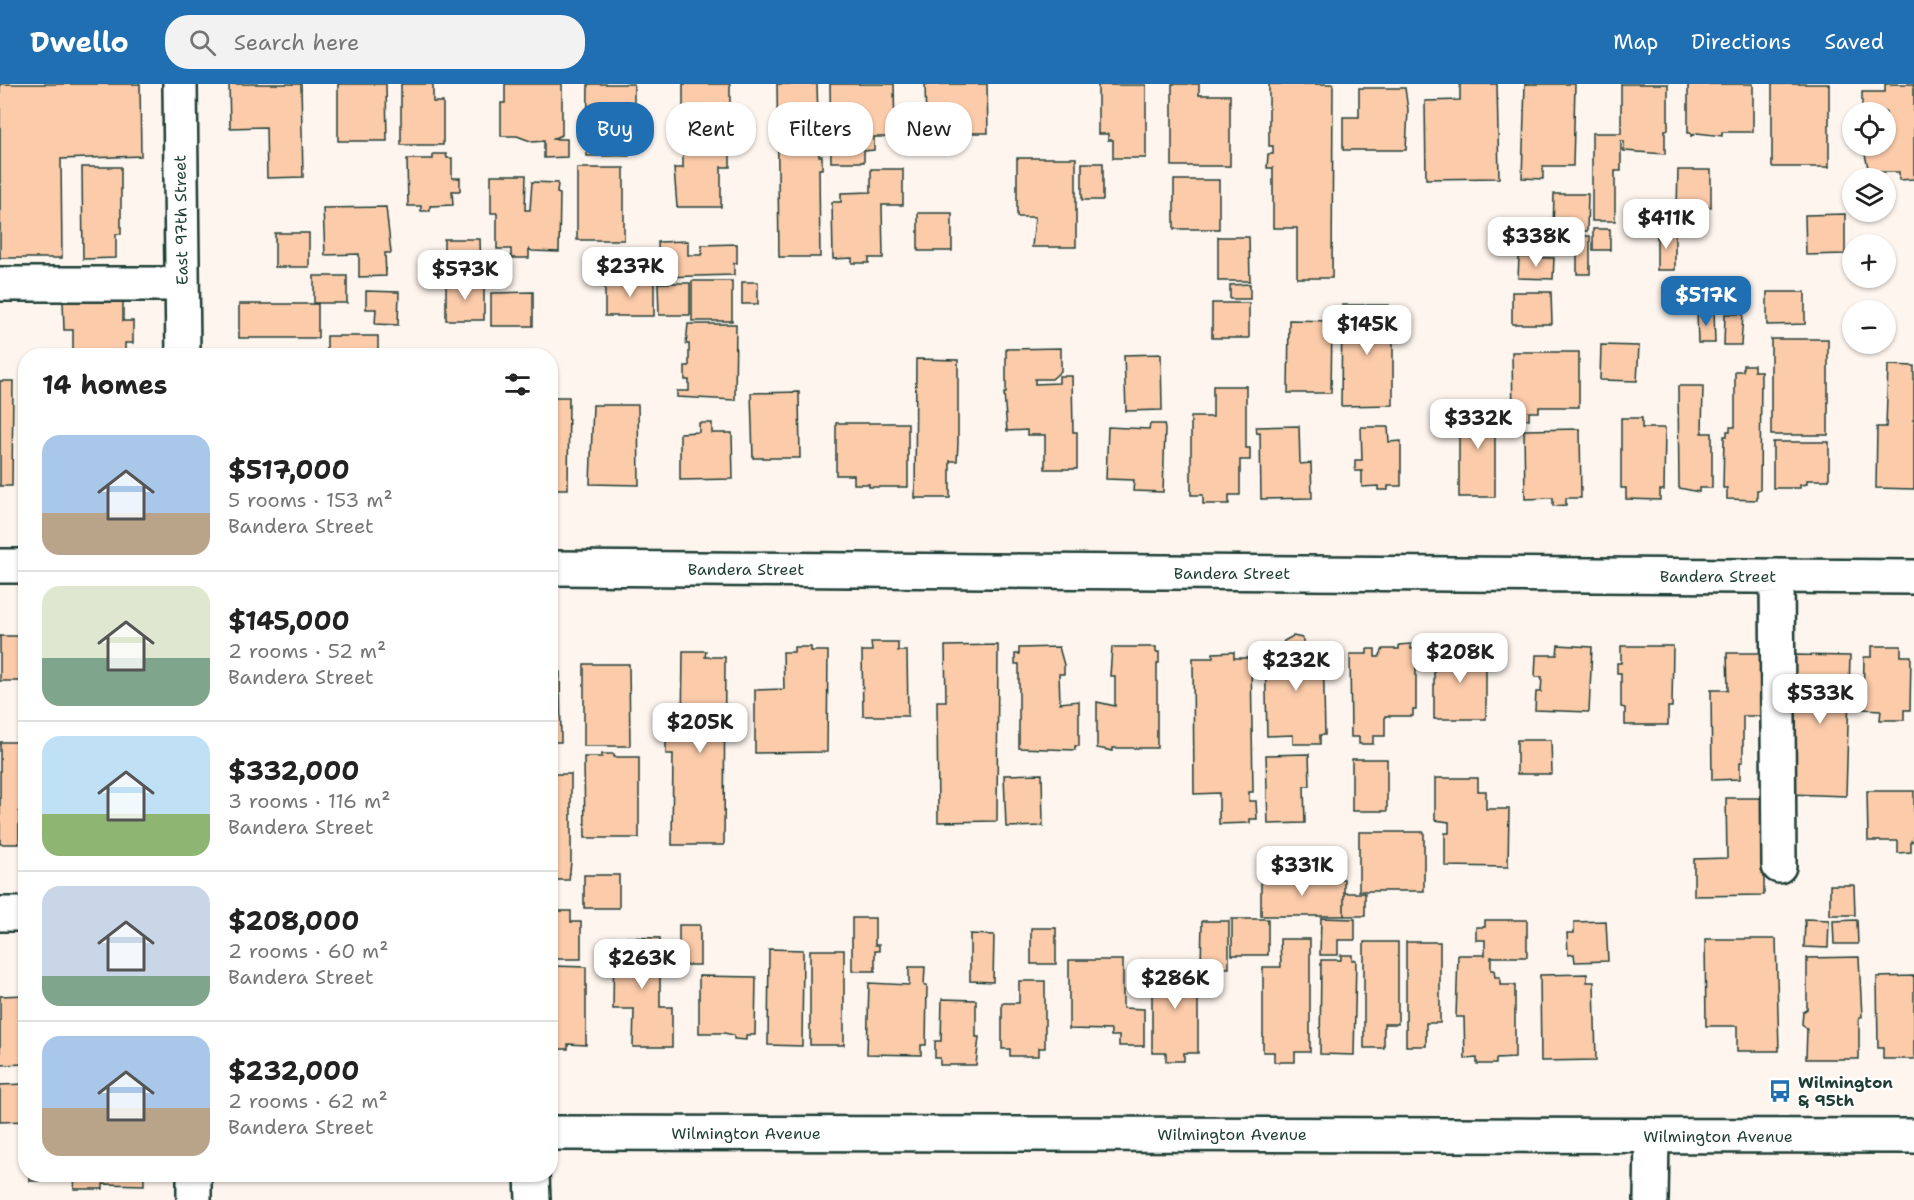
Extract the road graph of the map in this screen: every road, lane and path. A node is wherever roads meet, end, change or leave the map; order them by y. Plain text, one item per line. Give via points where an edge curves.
1 (180, 84) edge
2 (0, 284) edge
3 (182, 284) junction
4 (183, 348) edge
5 (0, 566) edge
6 (18, 566) edge
7 (558, 568) edge
8 (1777, 576) junction
9 (1914, 577) edge
10 (1779, 866) dead end
11 (0, 914) edge
12 (18, 914) edge
13 (558, 1133) edge
14 (1652, 1135) junction
15 (1914, 1136) edge
16 (194, 1182) edge
17 (532, 1182) edge
18 (194, 1200) edge
19 (532, 1200) edge
20 (1651, 1200) edge

1 - 3 street, East 97th Street
2 - 3 street
3 - 4 street, East 97th Street
5 - 6 street
7 - 8 street, Bandera Street
8 - 9 street, Bandera Street
8 - 10 street
11 - 12 street
13 - 14 street, Wilmington Avenue
14 - 15 street, Wilmington Avenue
14 - 20 street
16 - 18 street
17 - 19 street

